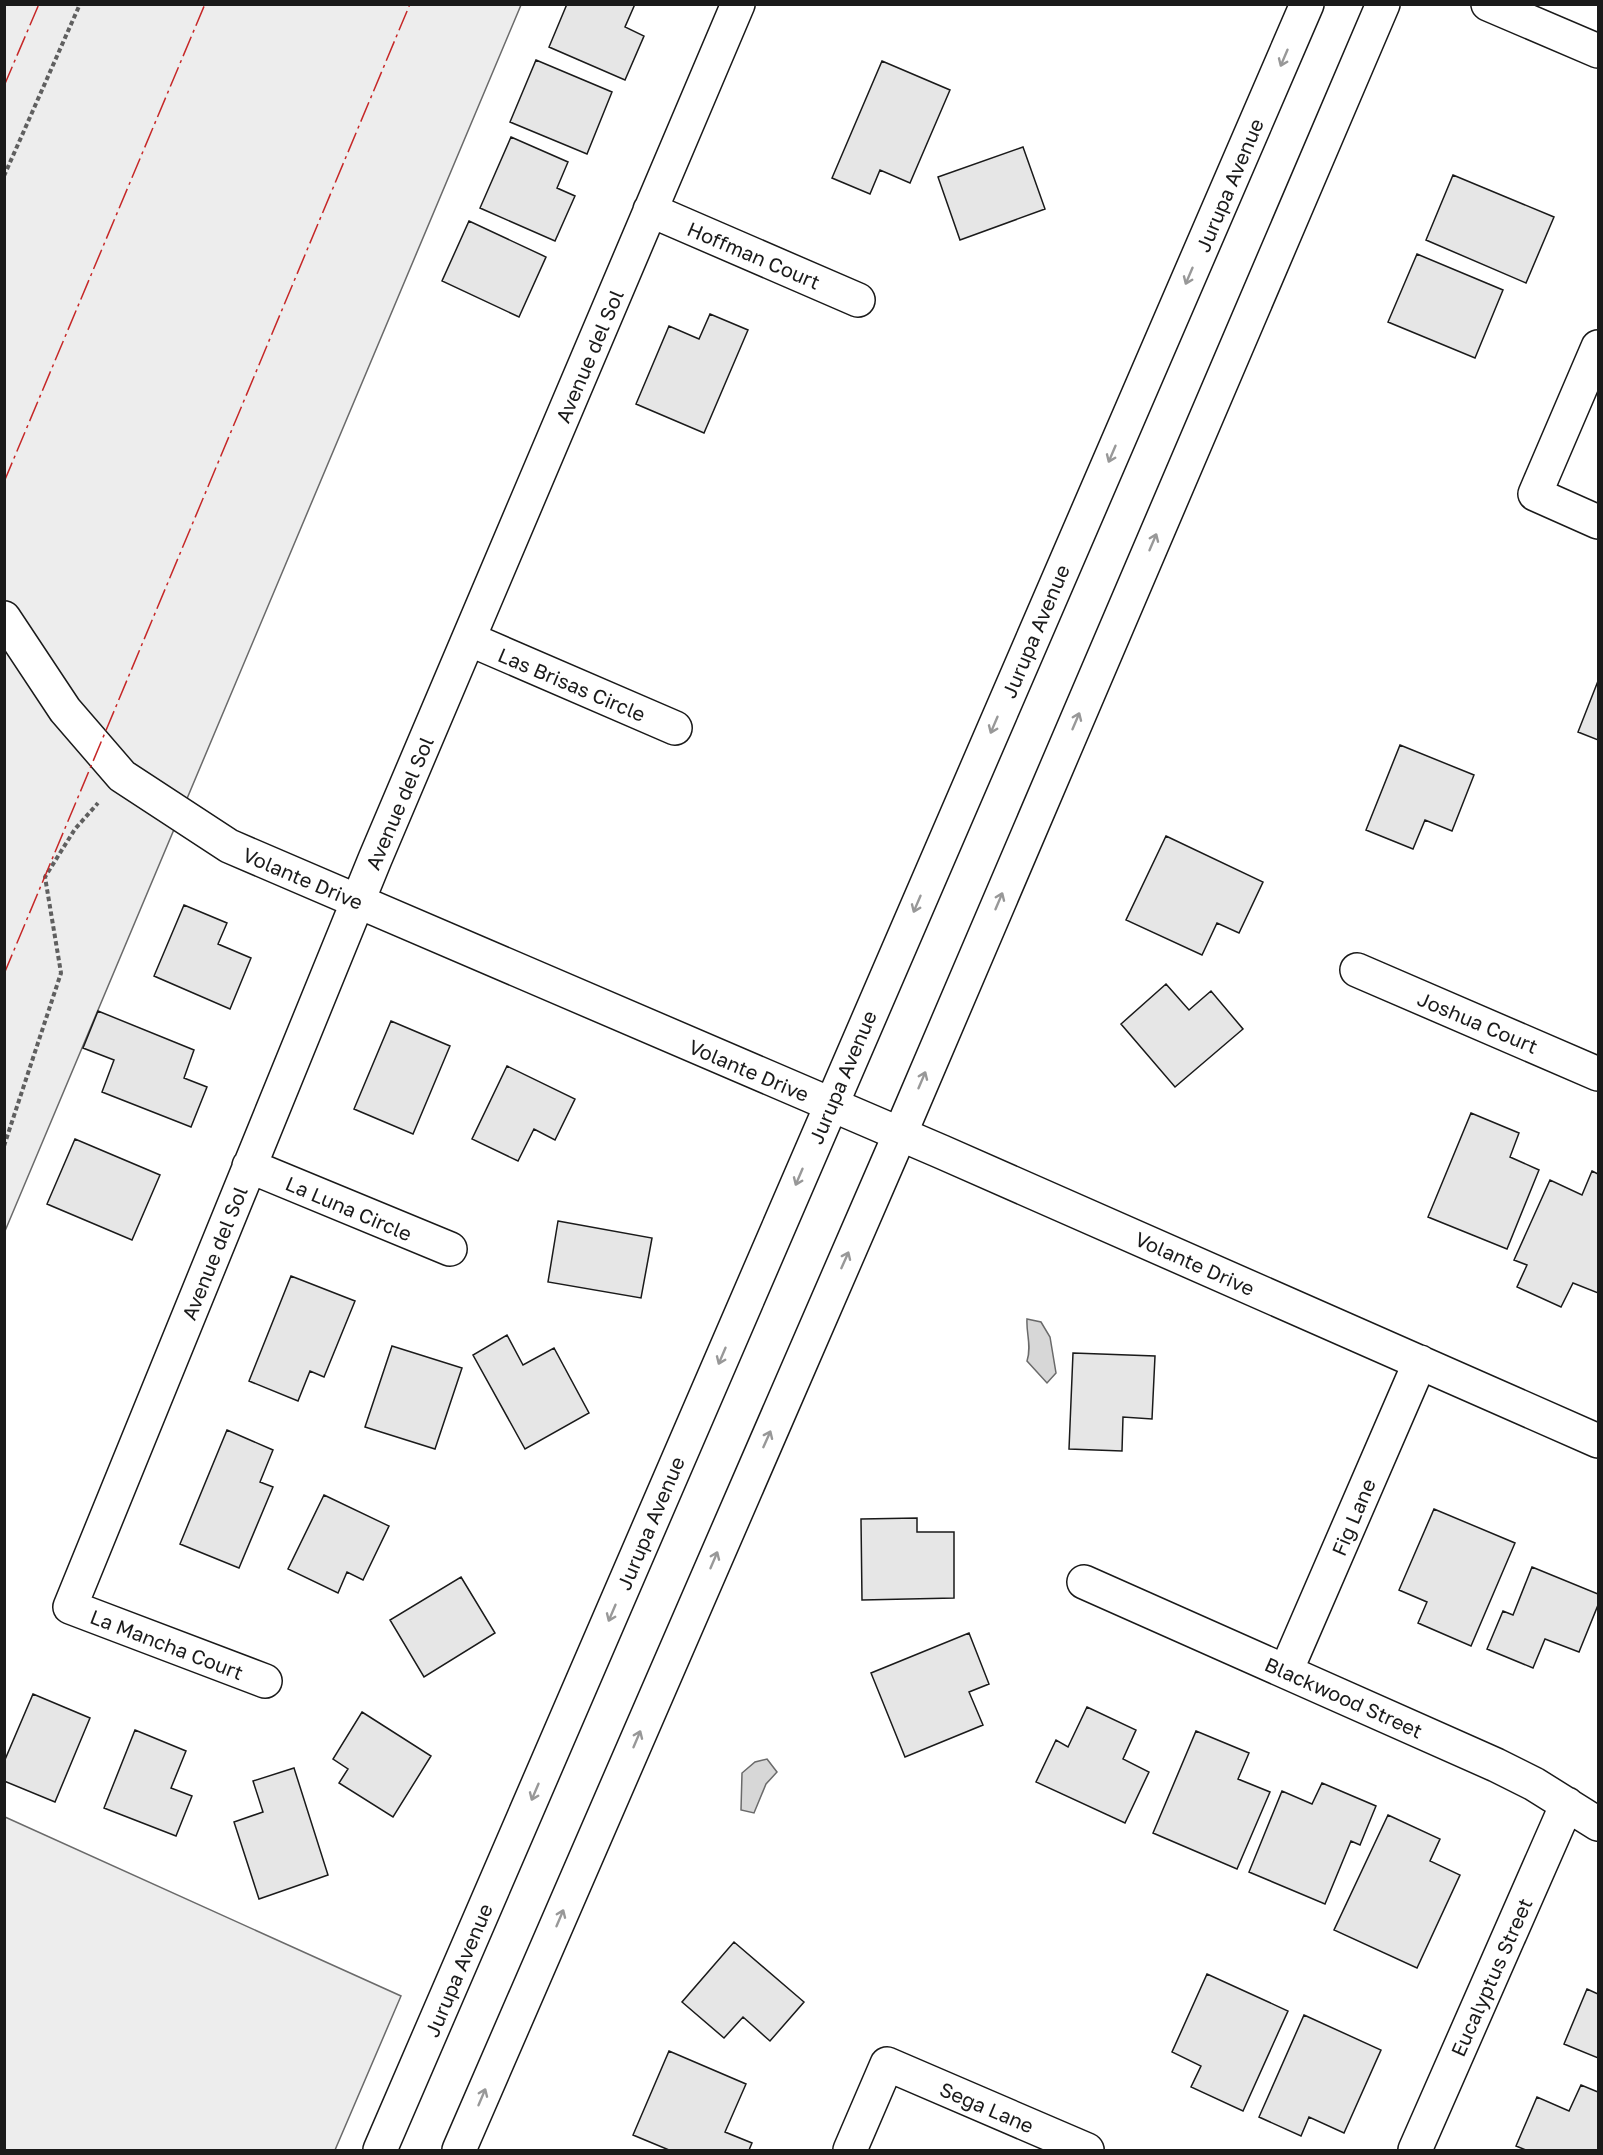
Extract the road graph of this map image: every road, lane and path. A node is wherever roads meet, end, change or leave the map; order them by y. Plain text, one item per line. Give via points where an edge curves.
1 (80, 4) edge
2 (738, 4) edge
3 (1307, 4) edge
4 (1383, 4) edge
5 (1488, 4) edge
6 (1599, 51) edge
7 (4, 176) edge
8 (650, 210) junction
9 (858, 300) dead end
10 (1599, 347) edge
11 (1599, 522) edge
12 (4, 618) edge
13 (469, 639) junction
14 (675, 728) dead end
15 (122, 776) junction
16 (357, 901) junction
17 (1357, 970) dead end
18 (1599, 1074) edge
19 (831, 1104) junction
20 (900, 1134) junction
21 (4, 1146) edge
22 (249, 1166) junction
23 (450, 1250) dead end
24 (1420, 1362) junction
25 (1599, 1441) edge
26 (1084, 1582) dead end
27 (70, 1606) joint
28 (1286, 1671) junction
29 (265, 1681) dead end
30 (1568, 1804) junction
31 (1599, 1824) edge
32 (380, 2151) edge
33 (459, 2151) edge
34 (850, 2151) edge
35 (1087, 2151) edge
36 (1415, 2151) edge

1 - 7 path
2 - 8 street, Avenue del Sol
3 -> 19 street, Jurupa Avenue
20 -> 4 street
5 - 6 street
8 - 9 street, Hoffman Court
8 - 13 street, Avenue del Sol
10 - 11 street via 1535,494
12 - 15 street, Volante Drive via 65,710
13 - 14 street, Las Brisas Circle
13 - 16 street, Avenue del Sol
15 - 16 street, Volante Drive via 229,846
15 - 21 path via 75,829 45,877 61,973
16 - 19 street, Volante Drive
16 - 22 street, Avenue del Sol
17 - 18 street, Joshua Court
19 - 20 street, Volante Drive
19 -> 32 street, Jurupa Avenue
20 - 24 street, Volante Drive
33 -> 20 street
22 - 23 street, La Luna Circle
22 - 27 street, Avenue del Sol
24 - 25 street, Volante Drive
24 - 28 street, Fig Lane
26 - 28 street, Blackwood Street
27 - 29 street, La Mancha Court
28 - 30 street, Blackwood Street via 1496,1765
30 - 31 street, Blackwood Street
30 - 36 street, Eucalyptus Street
34 - 35 street, Sega Lane via 887,2064

